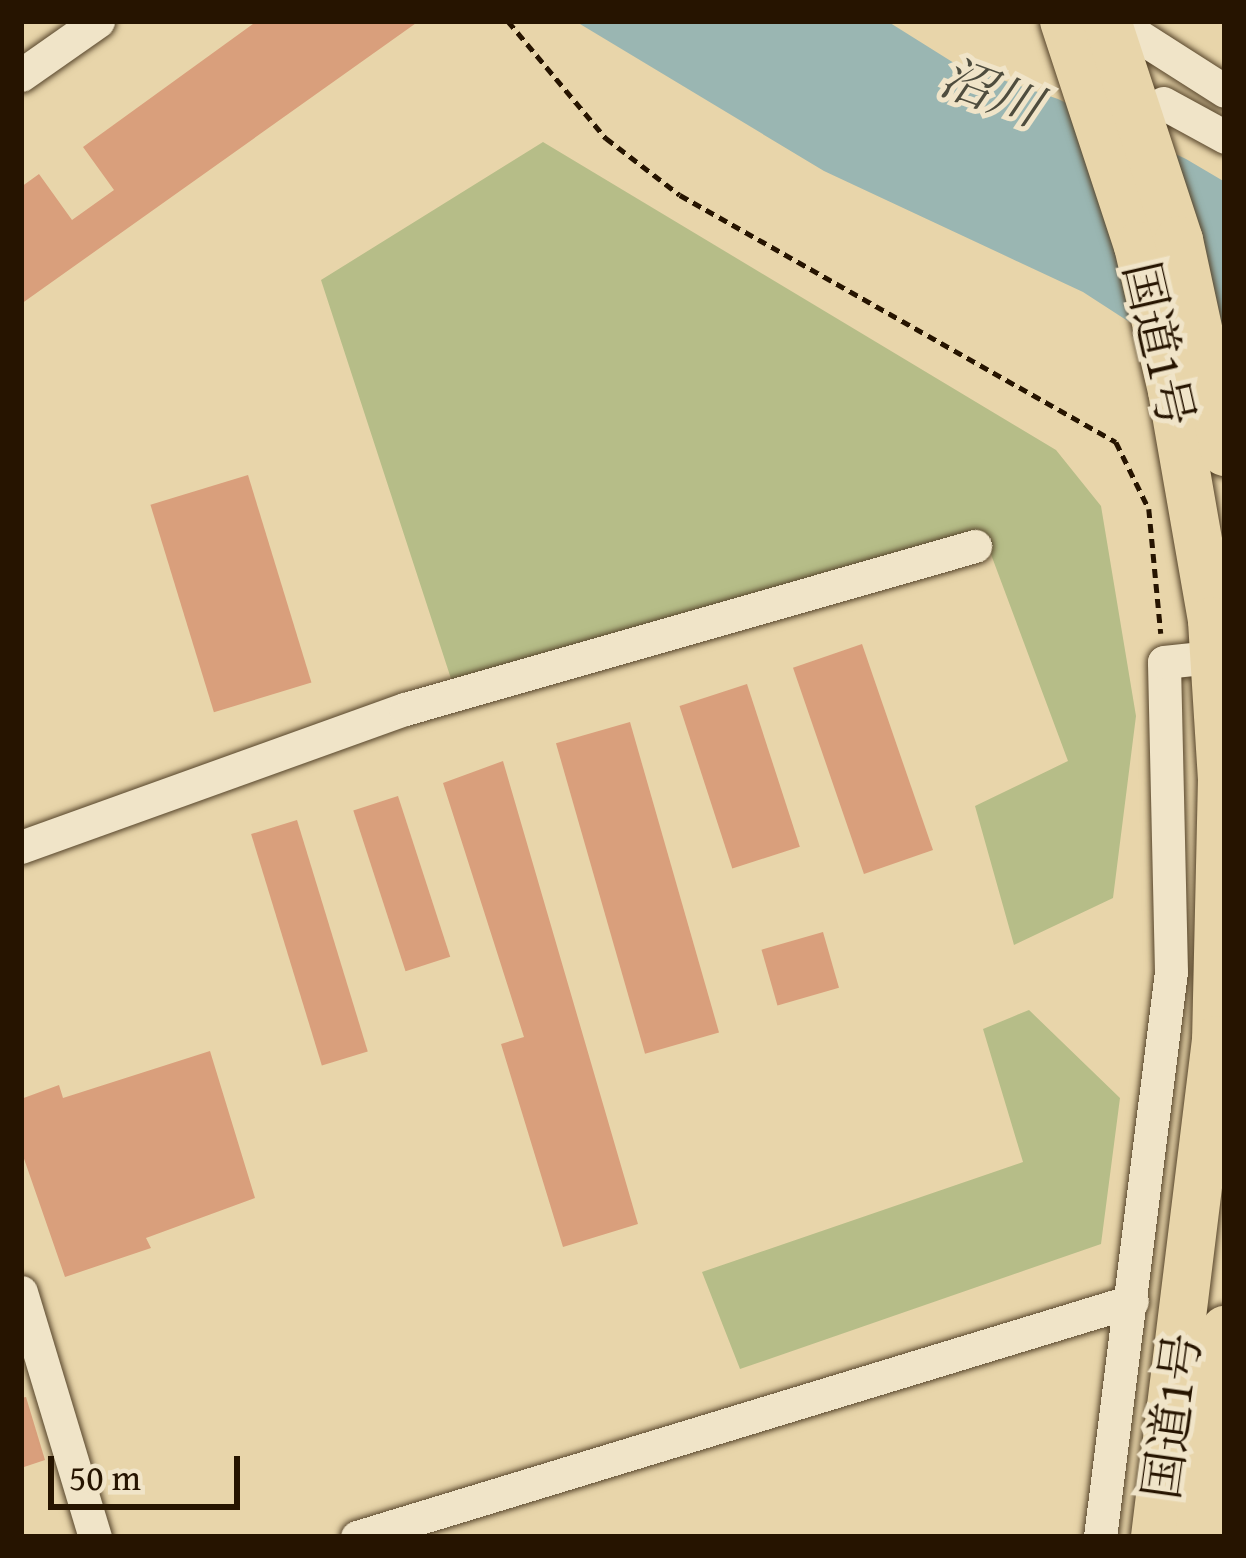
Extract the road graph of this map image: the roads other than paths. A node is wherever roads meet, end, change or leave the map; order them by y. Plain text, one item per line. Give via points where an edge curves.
1 (98, 21) edge
2 (1064, 21) edge
3 (1125, 25) edge
4 (21, 75) edge
5 (1225, 91) edge
6 (1163, 104) dead end
7 (1225, 137) edge
8 (1207, 461) edge
9 (975, 546) dead end
10 (1180, 661) road end
11 (21, 847) edge
12 (21, 1292) edge
13 (1132, 1301) junction
14 (1225, 1330) edge
15 (95, 1537) edge
16 (357, 1537) edge
17 (1100, 1537) edge
18 (1155, 1537) edge
19 (1199, 1537) edge

1 - 4 street
2 - 8 highway, 国道1号
3 - 5 street
3 - 8 highway, 国道1号 via 1179,240
6 - 7 street
8 - 18 highway, 国道1号 via 1222,778 1216,1040
9 - 11 street via 405,709
10 - 13 street via 1171,972
12 - 15 street
13 - 16 street
13 - 17 street
14 - 19 highway, 国道1号

